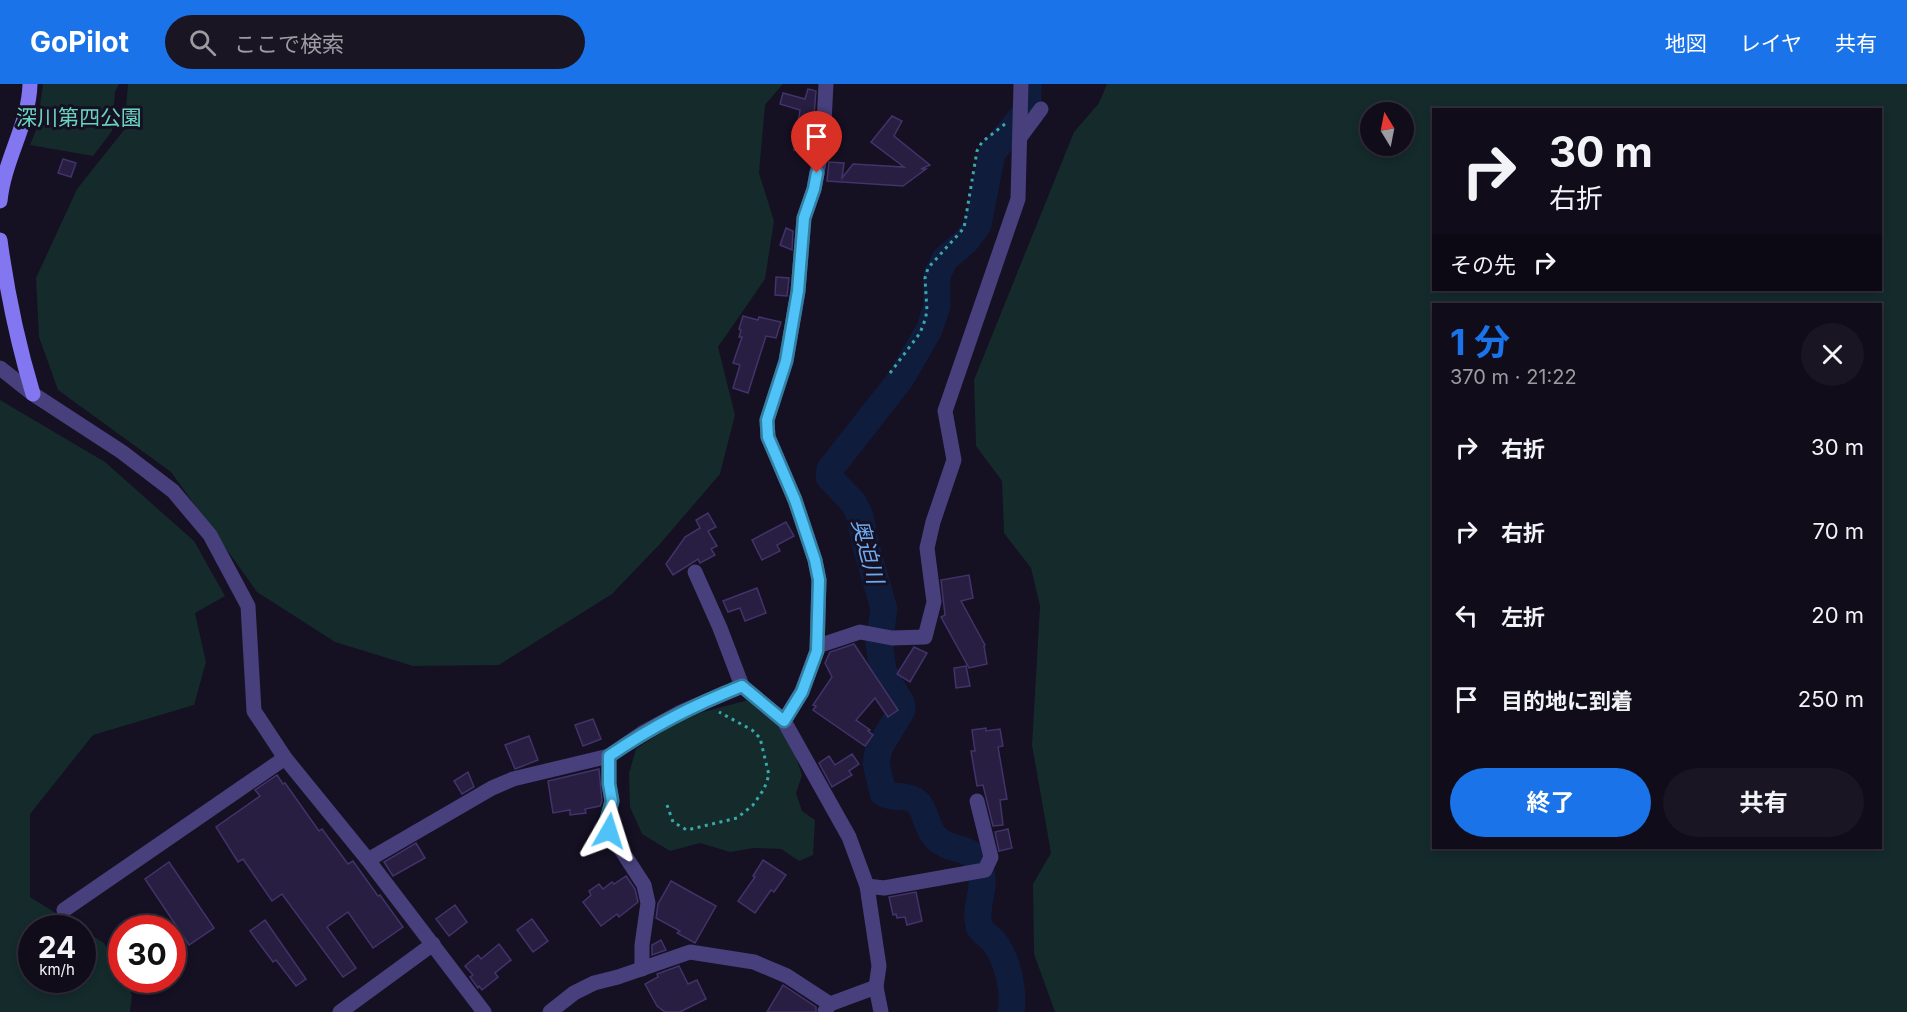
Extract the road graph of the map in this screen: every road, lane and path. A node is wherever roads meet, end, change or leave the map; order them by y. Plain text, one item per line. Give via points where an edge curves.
1 (30, 84) edge
2 (826, 84) edge
3 (1021, 84) edge
4 (1041, 110) dead end
5 (1022, 112) junction
6 (1021, 136) junction
7 (4, 164) edge
8 (0, 201) edge
9 (0, 240) edge
10 (0, 368) edge
11 (890, 373) dead end
12 (33, 394) junction
13 (695, 572) dead end
14 (818, 646) junction
15 (742, 686) junction
16 (698, 704) junction
17 (784, 721) junction
18 (609, 756) junction
19 (285, 758) junction
20 (977, 801) dead end
21 (667, 806) dead end
22 (368, 860) junction
23 (867, 886) junction
24 (64, 910) dead end
25 (433, 944) junction
26 (642, 969) junction
27 (876, 987) junction
28 (827, 1008) edge
29 (340, 1012) edge
30 (484, 1012) edge
31 (550, 1012) edge
32 (881, 1012) edge

1 - 7 street via 26,111
2 - 14 street via 823,141 804,218 786,361 767,420 768,437 815,560 819,580
3 - 5 street
4 - 6 street
5 - 6 street
5 - 11 path via 991,134 977,151 964,228 928,268 925,320
6 - 14 street via 1018,199 945,411 954,460 927,548 934,602 925,637 892,638 860,632
7 - 8 street
9 - 12 street
10 - 12 street
12 - 19 street via 122,452 173,491 210,536 248,606 254,711
13 - 15 street
14 - 17 street via 802,692
15 - 16 street
15 - 17 street
16 - 18 street via 644,732
16 - 21 path via 752,730 760,738 769,775 753,806 736,818 717,824 687,830 673,822
17 - 23 street via 849,837
18 - 22 street via 513,779 492,788
18 - 26 street via 609,831 644,885 648,903
19 - 22 street
19 - 24 street
20 - 23 street via 991,857 985,870 884,888
22 - 25 street
23 - 27 street via 879,966
25 - 29 street
25 - 30 street
26 - 28 street via 690,951 754,962 787,976
26 - 31 street via 594,983
27 - 28 street
27 - 32 street

